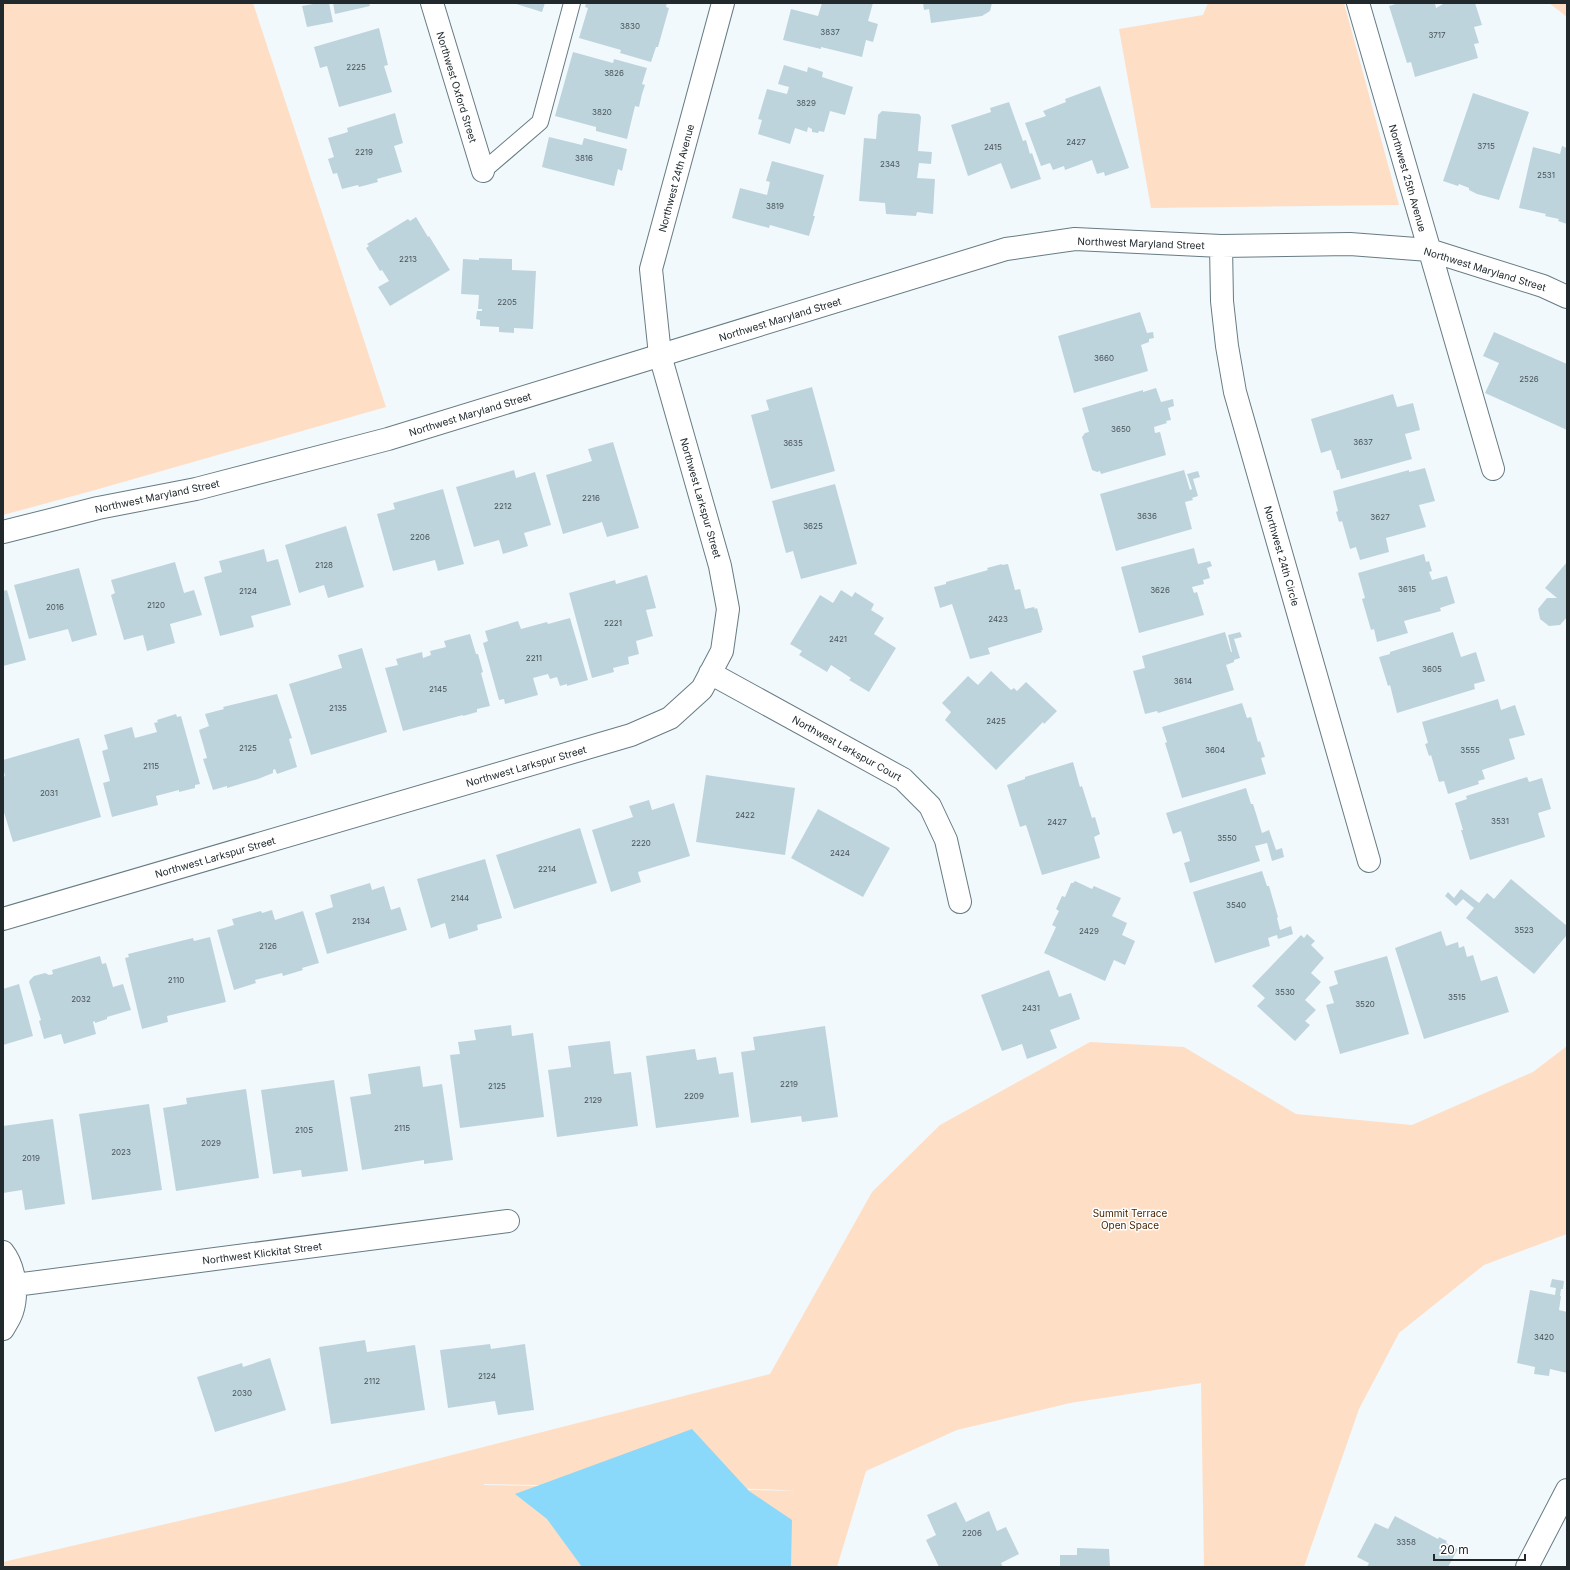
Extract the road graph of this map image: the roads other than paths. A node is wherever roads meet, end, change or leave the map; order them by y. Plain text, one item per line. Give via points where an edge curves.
1 (432, 3) edge
2 (572, 3) edge
3 (723, 3) edge
4 (1358, 3) edge
5 (483, 170) joint
6 (1221, 246) junction
7 (1429, 250) junction
8 (1567, 297) edge
9 (660, 355) junction
10 (1493, 469) dead end
11 (3, 532) edge
12 (710, 673) junction
13 (1369, 861) dead end
14 (960, 902) dead end
15 (3, 919) edge
16 (508, 1221) dead end
17 (3, 1252) edge
18 (15, 1285) junction
19 (3, 1329) edge
20 (1567, 1490) edge
21 (1526, 1567) edge

1 - 5 street, Northwest Oxford Street
2 - 5 lane via 540,122
3 - 9 street, Northwest 24th Avenue via 651,269
4 - 7 street, Northwest 25th Avenue
6 - 7 street, Northwest Maryland Street via 1350,244
6 - 9 street, Northwest Maryland Street via 1075,240 1006,249
6 - 13 street, Northwest 24th Circle via 1222,301 1235,392
7 - 8 street, Northwest Maryland Street via 1543,286
7 - 10 street, Northwest 25th Avenue
9 - 11 street, Northwest Maryland Street via 388,439 196,489 98,508
9 - 12 street, Northwest Larkspur Street via 720,566 728,609 722,651
12 - 14 street, Northwest Larkspur Court via 903,779 930,806 946,840
12 - 15 street, Northwest Larkspur Street via 702,689 670,718 631,736
16 - 18 street, Northwest Klickitat Street
17 - 18 street via 8,1258
18 - 19 street via 12,1312
20 - 21 street

